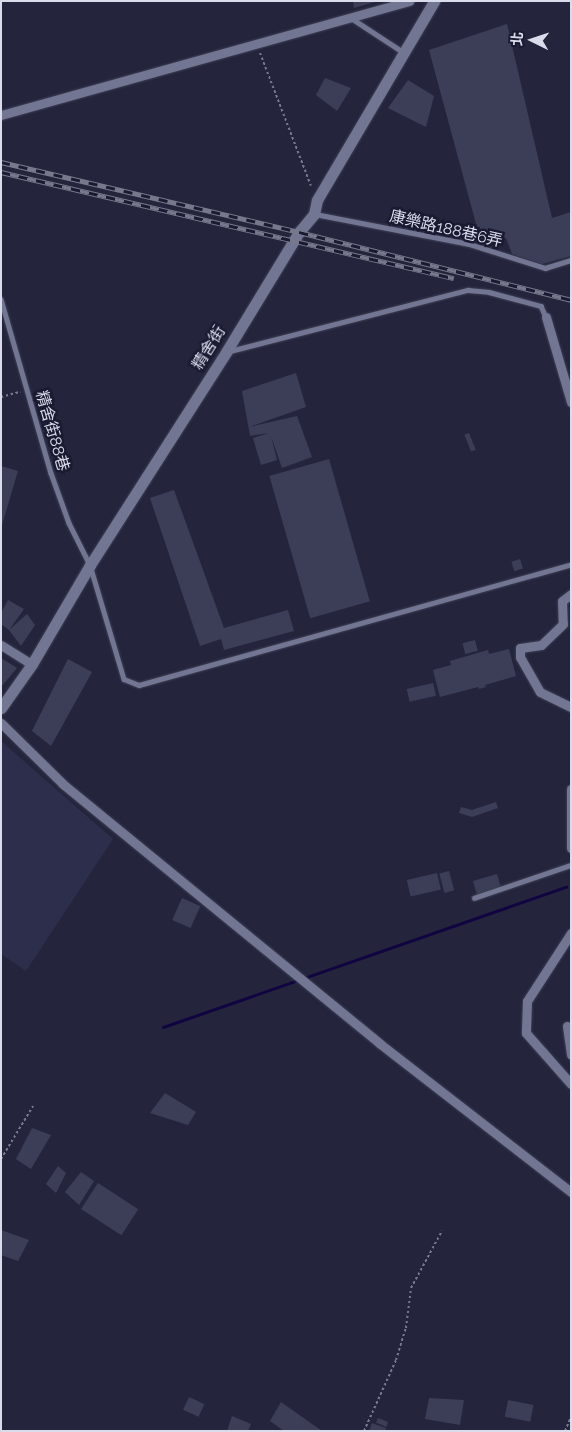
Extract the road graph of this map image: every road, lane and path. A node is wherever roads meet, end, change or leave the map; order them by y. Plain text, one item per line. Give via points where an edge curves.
1 (410, 1) edge
2 (434, 1) edge
3 (351, 18) junction
4 (256, 44) junction
5 (404, 52) junction
6 (1, 115) edge
7 (317, 200) junction
8 (314, 214) junction
9 (571, 260) edge
10 (1, 299) edge
11 (546, 317) joint
12 (226, 352) junction
13 (28, 390) junction
14 (1, 397) edge
15 (571, 402) edge
16 (571, 564) edge
17 (90, 566) junction
18 (571, 594) edge
19 (1, 645) edge
20 (32, 664) junction
21 (571, 707) edge
22 (1, 708) edge
23 (1, 723) edge
24 (571, 789) edge
25 (571, 848) edge
26 (571, 865) edge
27 (474, 898) dead end
28 (571, 933) edge
29 (566, 1026) dead end
30 (571, 1055) edge
31 (571, 1084) edge
32 (33, 1106) dead end
33 (1, 1159) edge
34 (566, 1184) edge
35 (571, 1192) edge
36 (442, 1231) dead end
37 (571, 1417) edge
38 (364, 1431) edge
39 (565, 1431) edge

1 - 3 street
2 - 5 street, 精舍街
3 - 4 street
3 - 5 lane
4 - 6 street
4 - 7 path
5 - 7 street, 精舍街
7 - 8 street, 精舍街
8 - 9 lane, 康樂路188巷6弄 via 469,244 544,268
8 - 12 street, 精舍街 via 299,232
10 - 13 lane, 精舍街88巷
11 - 12 lane via 541,306 468,290
11 - 15 street
12 - 17 street, 精舍街
13 - 14 path
13 - 17 lane, 精舍街88巷 via 51,473 69,523
16 - 17 lane, 精舍街88巷 via 139,684 124,679
17 - 20 street, 精舍街
18 - 21 street via 562,601 563,624 541,645 520,648 520,657 540,692
19 - 20 street
20 - 22 street, 精舍街
23 - 34 street via 63,784 365,1032
24 - 25 street
26 - 27 lane
28 - 31 street via 527,1001 526,1033
29 - 30 street
32 - 33 path
34 - 35 street
36 - 38 path via 411,1288 406,1328 396,1360
37 - 39 path

